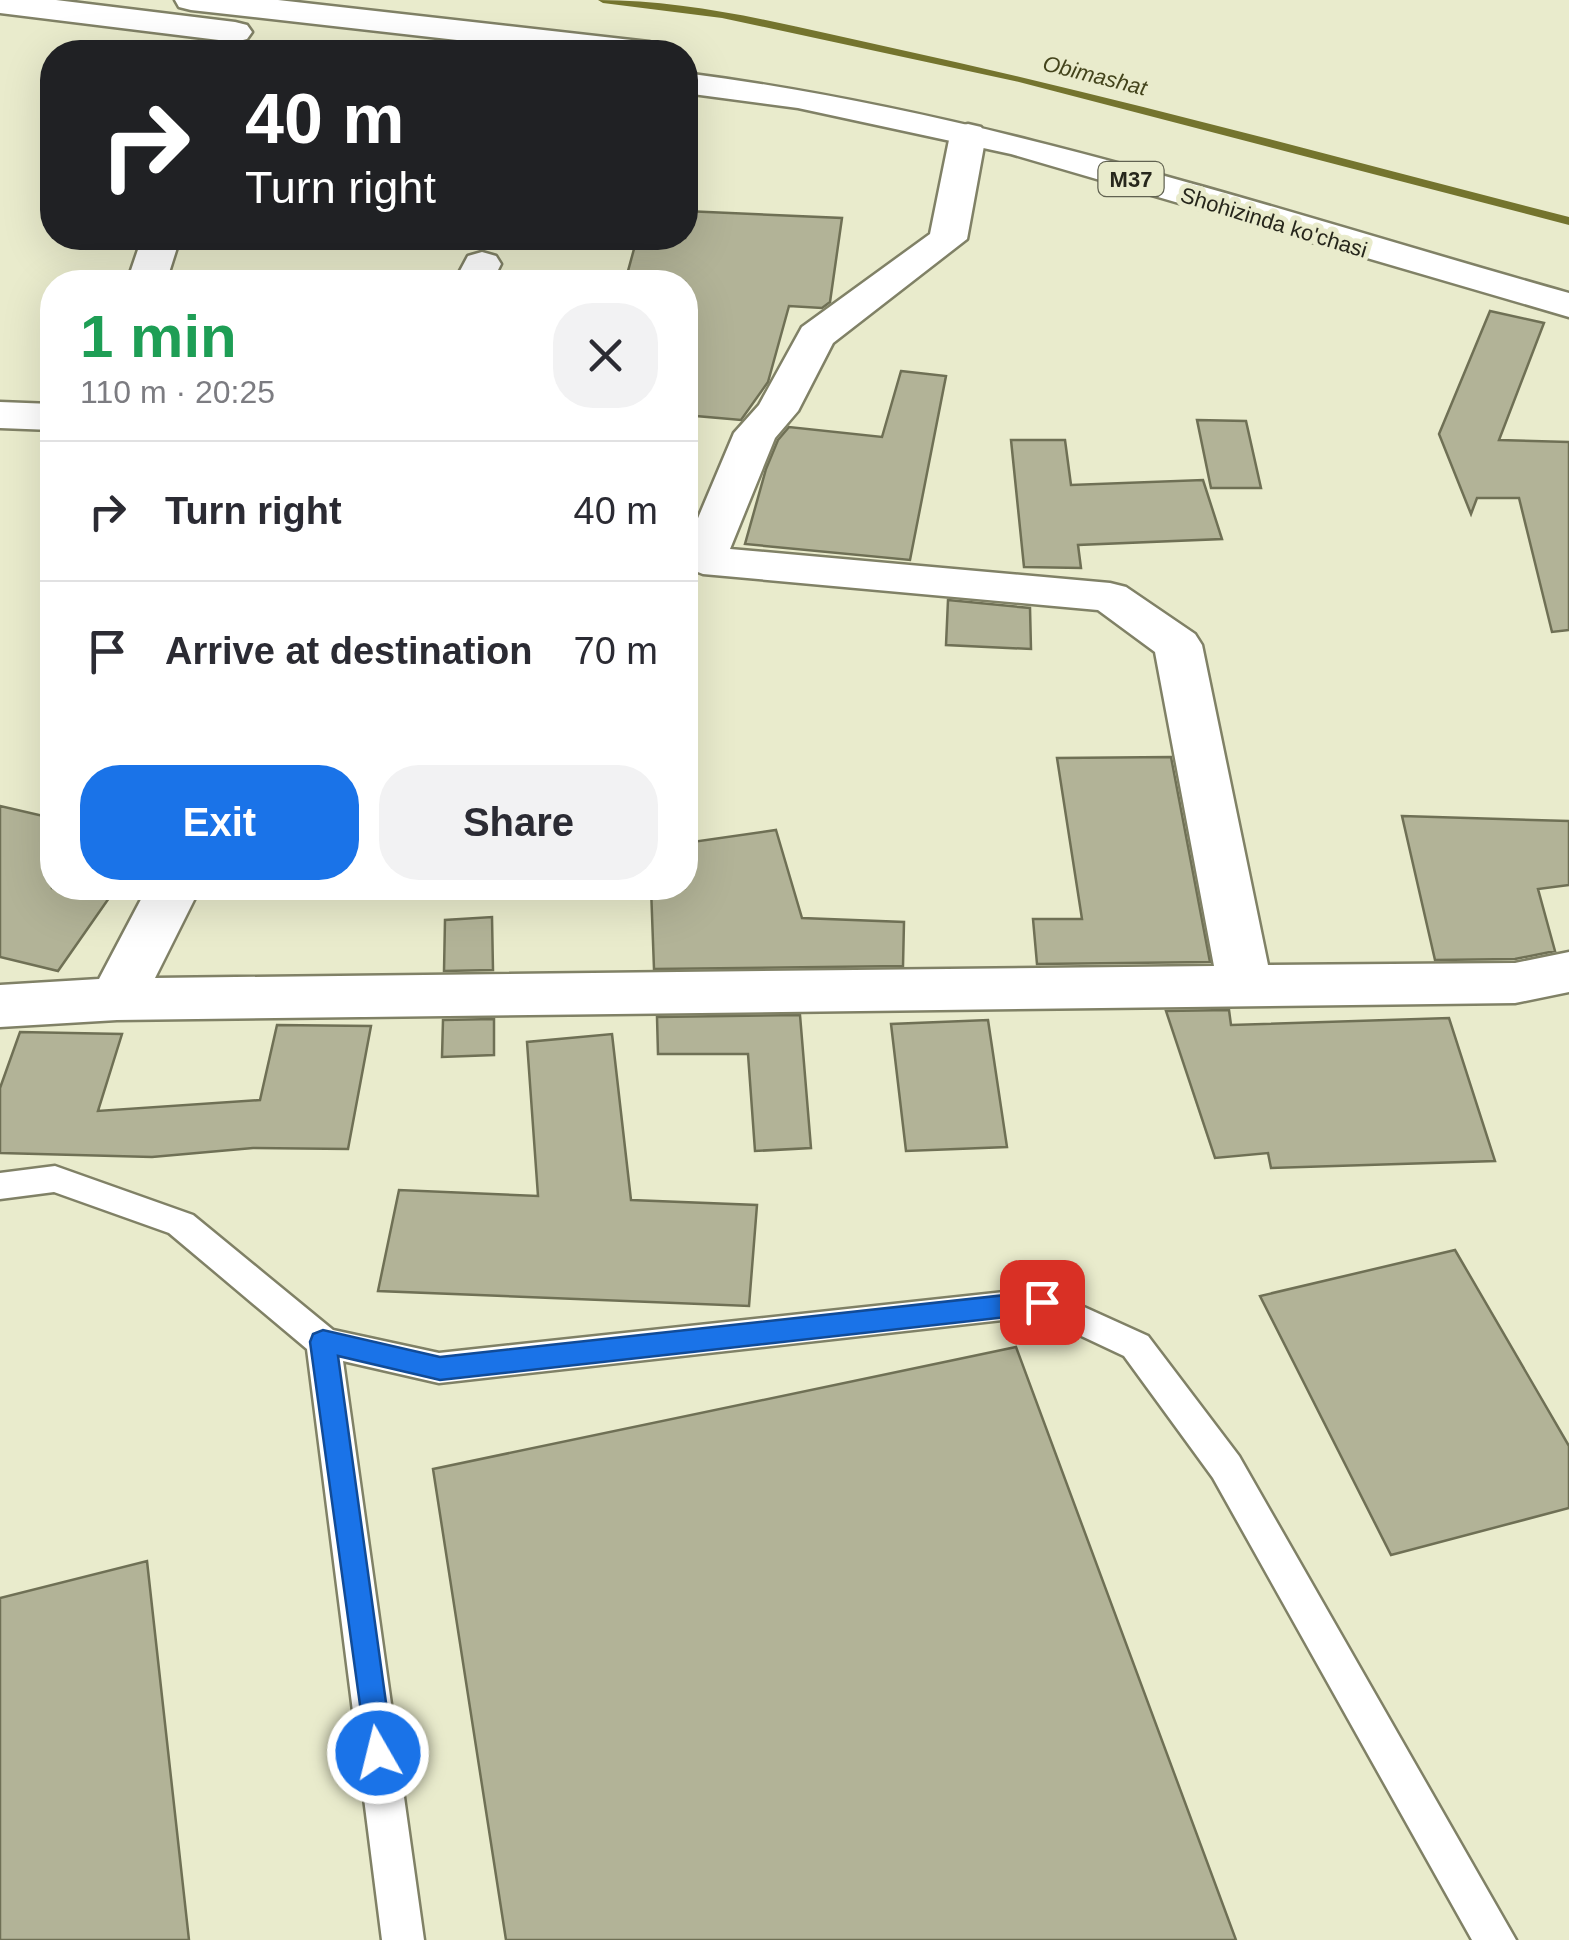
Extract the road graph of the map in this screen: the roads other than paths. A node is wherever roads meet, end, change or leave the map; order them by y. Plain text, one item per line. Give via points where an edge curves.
1 (190, 0) edge
2 (0, 4) edge
3 (304, 40) edge
4 (543, 40) edge
5 (698, 57) edge
6 (698, 84) edge
7 (968, 135) junction
8 (1460, 238) dead end
9 (1569, 305) edge
10 (0, 415) edge
11 (40, 416) edge
12 (166, 900) edge
13 (1569, 972) edge
14 (1244, 986) junction
15 (117, 998) junction
16 (0, 1006) edge
17 (0, 1186) edge
18 (323, 1342) junction
19 (403, 1940) edge
20 (1496, 1940) edge

1 - 4 main road
2 - 3 main road
5 - 8 main road, Shohizinda ko'chasi / M37 via 915,92
6 - 7 main road, Shohizinda ko'chasi / M37 via 886,114
7 - 9 main road, Shohizinda ko'chasi / M37
7 - 14 main road via 948,239 816,336 777,411 755,434 703,560 1110,597 1178,645
10 - 11 main road
12 - 15 main road
13 - 14 main road via 1515,983
14 - 15 main road
15 - 16 main road
17 - 18 lane via 56,1179 181,1224
18 - 19 lane
18 - 20 lane via 440,1368 1042,1302 1136,1346 1226,1467

